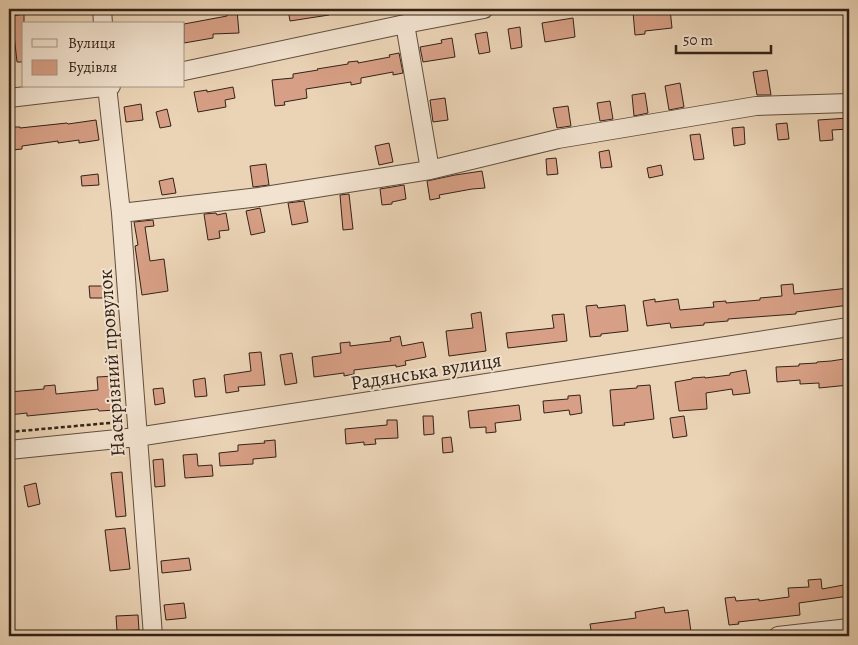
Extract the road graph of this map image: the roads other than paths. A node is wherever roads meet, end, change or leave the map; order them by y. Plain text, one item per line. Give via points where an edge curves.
1 (102, 9) edge
2 (484, 9) edge
3 (103, 22) edge
4 (405, 24) junction
5 (185, 71) edge
6 (92, 88) edge
7 (109, 88) edge
8 (9, 98) edge
9 (849, 103) edge
10 (430, 170) junction
11 (121, 213) junction
12 (849, 327) edge
13 (137, 429) junction
14 (9, 450) edge
15 (849, 628) edge
16 (153, 636) edge
17 (778, 636) edge

1 - 3 street
2 - 4 street
4 - 5 street
4 - 10 street
6 - 8 street
7 - 11 street, Наскрізний провулок
9 - 10 street via 756,106 558,139
10 - 11 street via 260,197
11 - 13 street, Наскрізний провулок
12 - 13 street, Радянська вулиця
13 - 14 street, Радянська вулиця
13 - 16 street, Наскрізний провулок
15 - 17 street

